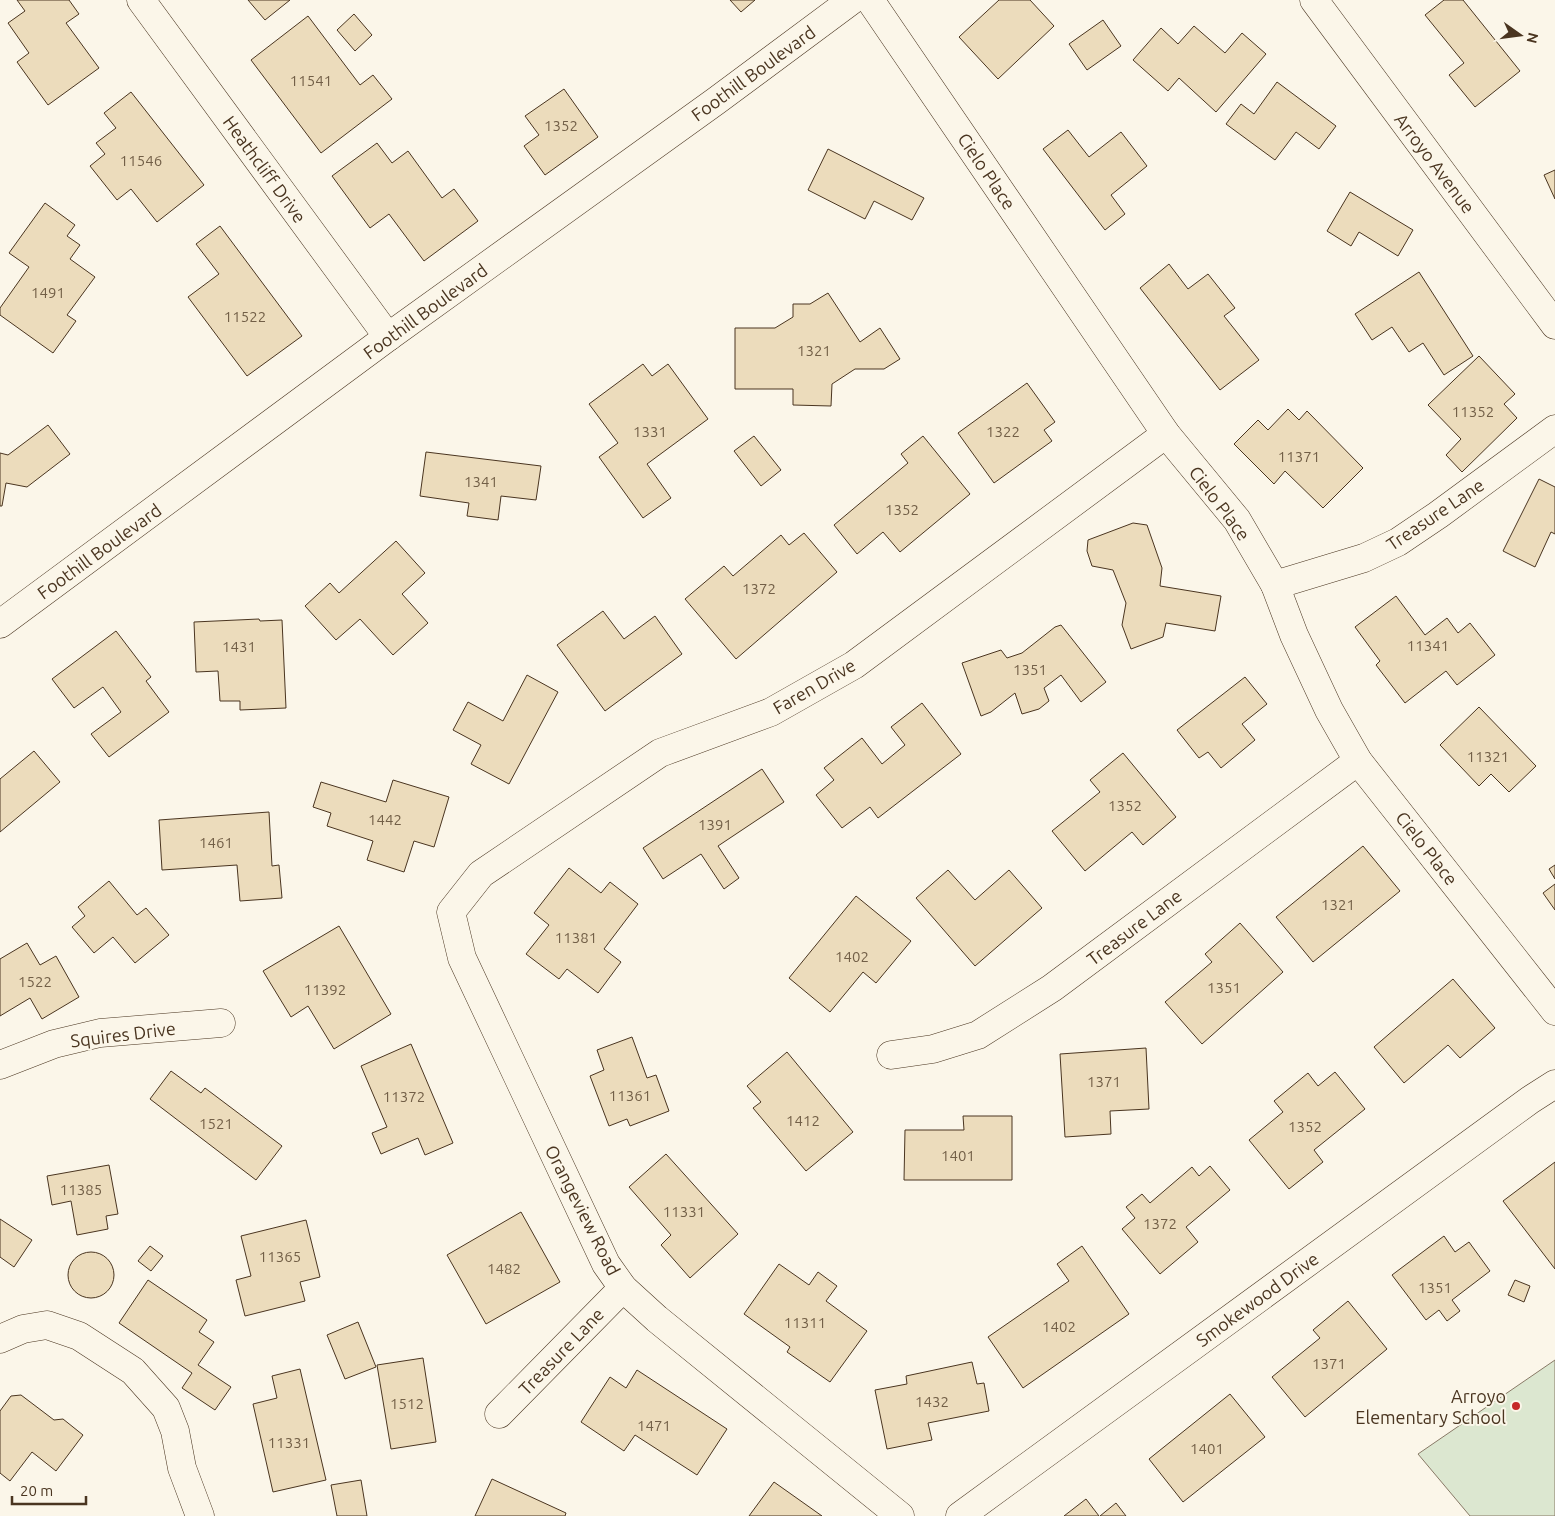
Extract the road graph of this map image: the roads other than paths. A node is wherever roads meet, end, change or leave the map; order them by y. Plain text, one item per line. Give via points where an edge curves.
1 (141, 0) edge
2 (852, 0) edge
3 (870, 0) edge
4 (1314, 0) edge
5 (1555, 325) edge
6 (388, 338) junction
7 (1555, 430) edge
8 (1166, 434) junction
9 (1275, 585) junction
10 (0, 624) edge
11 (1358, 760) junction
12 (451, 912) joint
13 (1555, 1011) edge
14 (221, 1023) dead end
15 (892, 1055) dead end
16 (0, 1065) edge
17 (1555, 1084) edge
18 (623, 1288) junction
19 (0, 1340) edge
20 (499, 1414) dead end
21 (200, 1516) edge
22 (900, 1516) edge
23 (960, 1516) edge

1 - 6 street, Heathcliff Drive
2 - 6 street, Foothill Boulevard
3 - 8 street, Cielo Place
4 - 5 street, Arroyo Avenue
6 - 10 street, Foothill Boulevard
7 - 9 street, Treasure Lane via 1398,542 1364,558
8 - 9 street, Cielo Place via 1237,520
8 - 12 street, Faren Drive via 854,665 771,712 660,753 481,874
9 - 11 street, Cielo Place via 1329,710
11 - 13 street, Cielo Place
11 - 15 street, Treasure Lane via 1052,988 978,1036
12 - 18 street, Orangeview Road via 462,958 606,1264
14 - 16 street, Squires Drive via 100,1033 54,1044
17 - 23 street, Smokewood Drive
18 - 20 street, Treasure Lane
18 - 22 street, Orangeview Road
19 - 21 street via 23,1329 47,1325 79,1336 133,1371 166,1408 175,1431 182,1468

